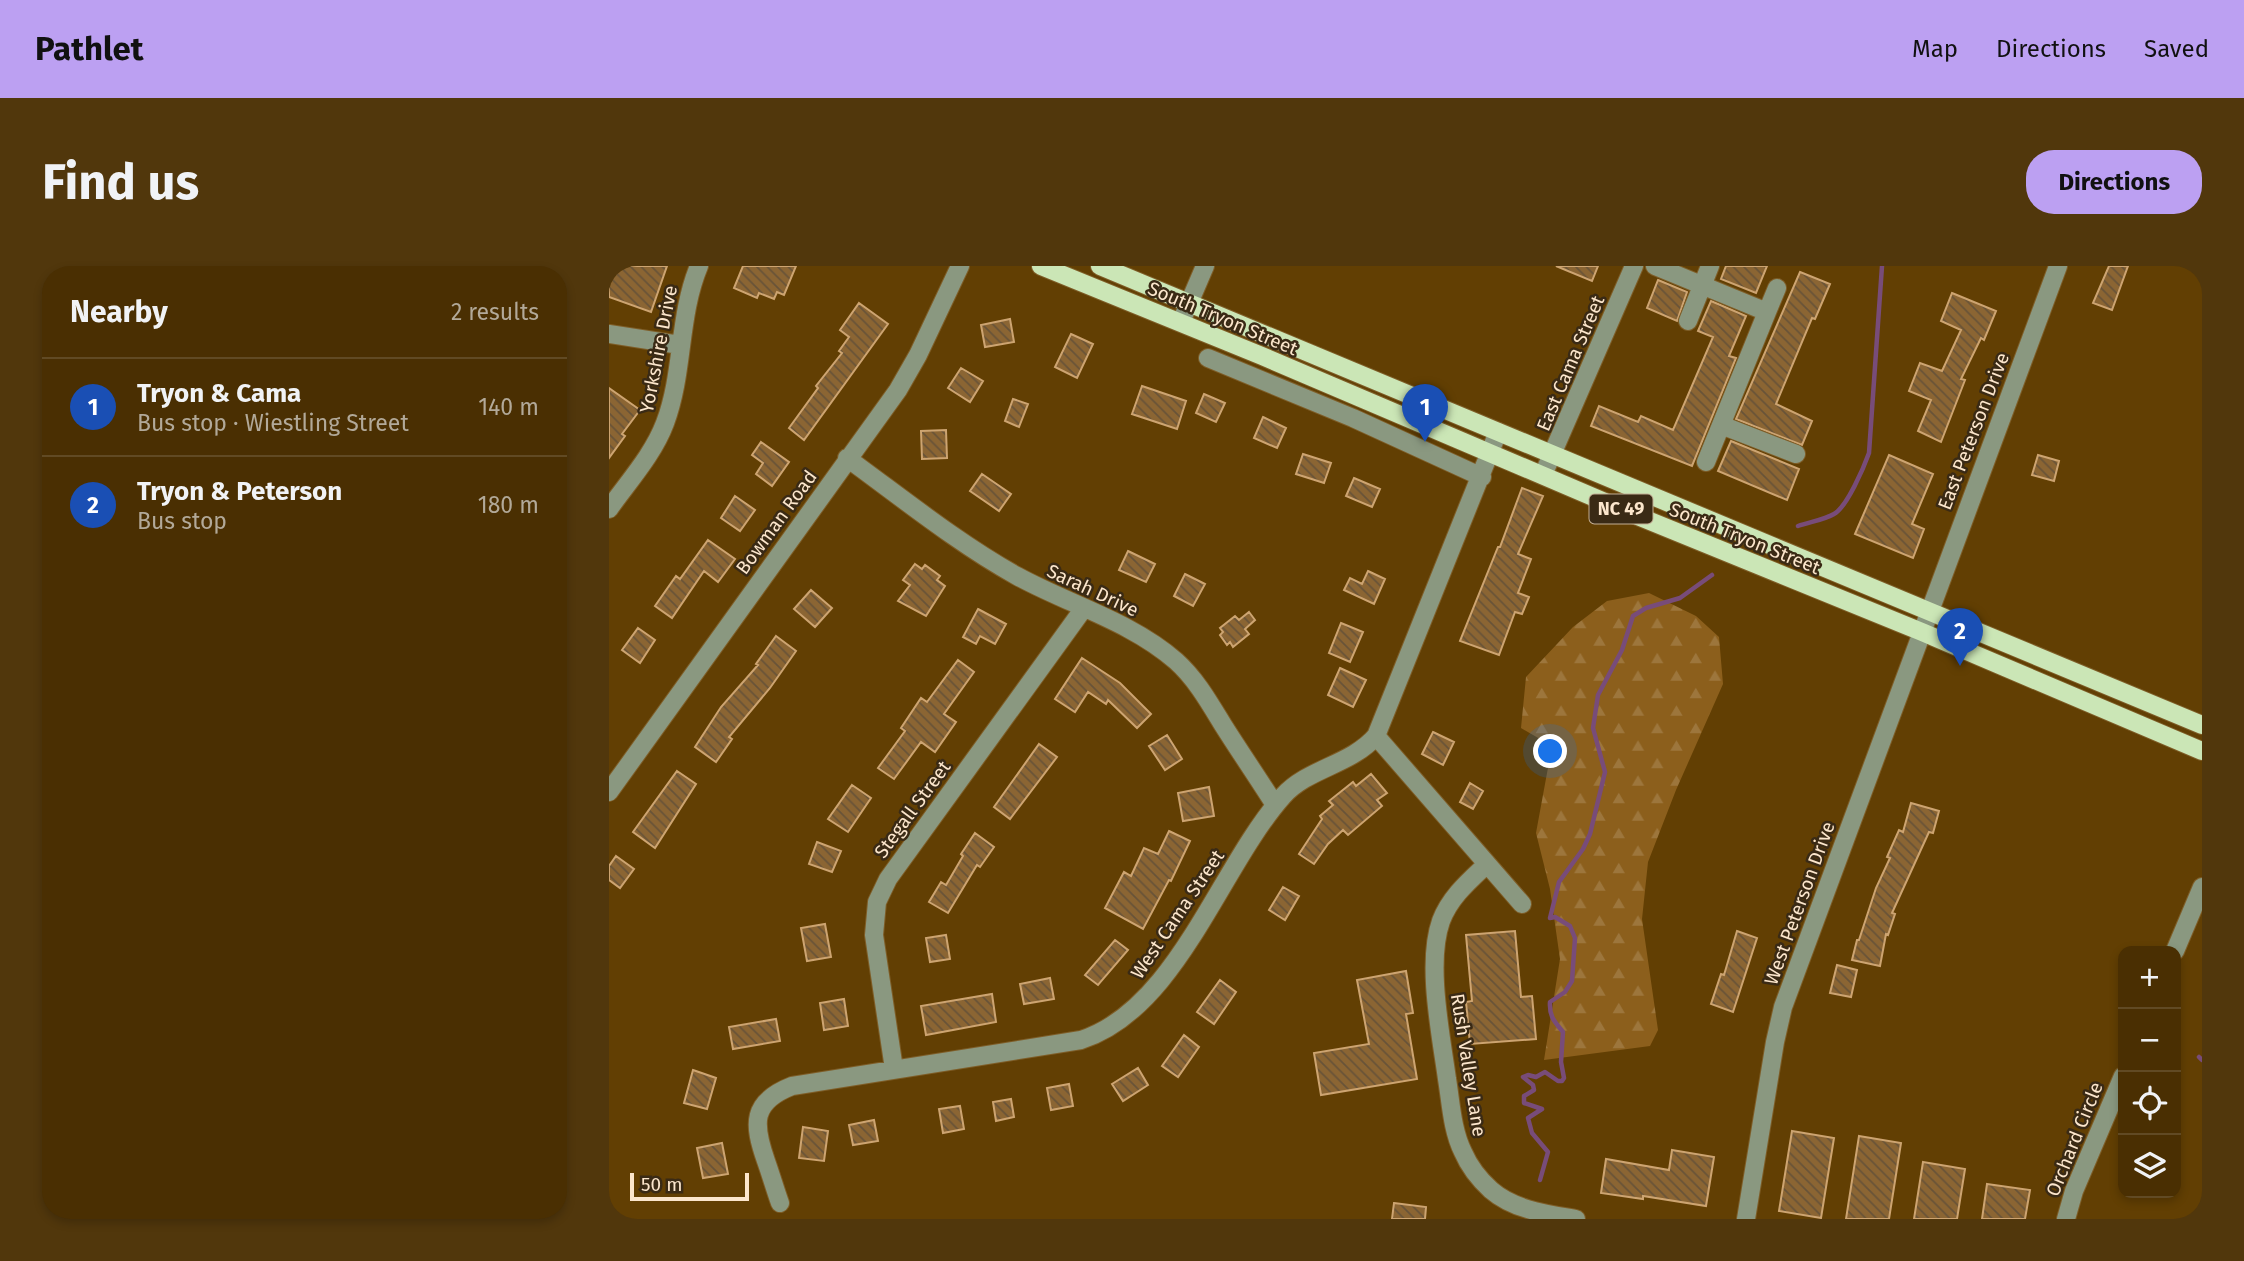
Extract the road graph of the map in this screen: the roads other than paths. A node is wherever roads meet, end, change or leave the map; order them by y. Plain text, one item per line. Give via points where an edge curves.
1 (699, 266) edge
2 (960, 266) edge
3 (1041, 266) edge
4 (1100, 266) edge
5 (1205, 266) edge
6 (1633, 266) edge
7 (1655, 266) edge
8 (1710, 266) edge
9 (2057, 266) edge
10 (1702, 285) junction
11 (1777, 288) dead end
12 (1189, 303) junction
13 (1767, 312) junction
14 (1688, 321) dead end
15 (1181, 323) junction
16 (609, 334) edge
17 (680, 345) junction
18 (1208, 358) dead end
19 (1721, 425) junction
20 (1498, 432) junction
21 (1490, 452) junction
22 (1796, 454) dead end
23 (1553, 455) junction
24 (847, 458) junction
25 (1706, 462) dead end
26 (1543, 475) junction
27 (1482, 477) junction
28 (609, 509) edge
29 (1084, 608) junction
30 (1928, 611) junction
31 (1922, 632) junction
32 (2202, 724) edge
33 (1376, 736) junction
34 (2202, 751) edge
35 (609, 792) edge
36 (1275, 805) junction
37 (1487, 864) junction
38 (2202, 887) edge
39 (1523, 904) dead end
40 (2177, 946) edge
41 (894, 1069) junction
42 (2118, 1088) edge
43 (780, 1203) dead end
44 (1576, 1219) edge
45 (1746, 1219) edge
46 (2066, 1219) edge

1 - 17 street, Yorkshire Drive
2 - 24 street, Bowman Road via 908,372
3 - 15 main road, South Tryon Street / NC 49
4 - 12 main road, South Tryon Street / NC 49
5 - 12 street
6 - 23 street, East Cama Street
7 - 10 street
8 - 10 street
9 - 30 street, East Peterson Drive
10 - 13 street
10 - 14 street
11 - 13 street
12 - 15 street
12 - 20 main road, South Tryon Street / NC 49
13 - 19 street
15 - 21 main road, South Tryon Street / NC 49
16 - 17 street
17 - 28 street, Yorkshire Drive via 664,425
18 - 27 street
19 - 22 street
19 - 25 street
20 - 21 street, West Cama Street
20 - 23 main road, South Tryon Street / NC 49
21 - 26 main road, South Tryon Street / NC 49
21 - 27 street, West Cama Street
23 - 26 street, East Cama Street
23 - 30 main road, South Tryon Street / NC 49
24 - 29 street, Sarah Drive via 1006,570
24 - 35 street, Bowman Road
26 - 31 main road, South Tryon Street / NC 49
27 - 33 street, West Cama Street
29 - 36 street, Sarah Drive via 1148,640 1183,668
29 - 41 street, Stegall Street via 896,868 877,902 876,954
30 - 31 street, West Peterson Drive
30 - 32 main road, South Tryon Street / NC 49
31 - 34 main road, South Tryon Street / NC 49
31 - 45 street, West Peterson Drive via 1783,1007
33 - 36 street, West Cama Street via 1354,755 1294,785
33 - 37 street
36 - 41 street, West Cama Street via 1169,968 1121,1021 1081,1040
37 - 39 street
37 - 44 street, Rush Valley Lane via 1449,904 1436,937 1439,1021 1454,1122 1462,1150 1492,1191 1531,1210
38 - 40 street
41 - 43 street, West Cama Street via 792,1086 778,1091 761,1107 757,1130
42 - 46 street, Orchard Circle

